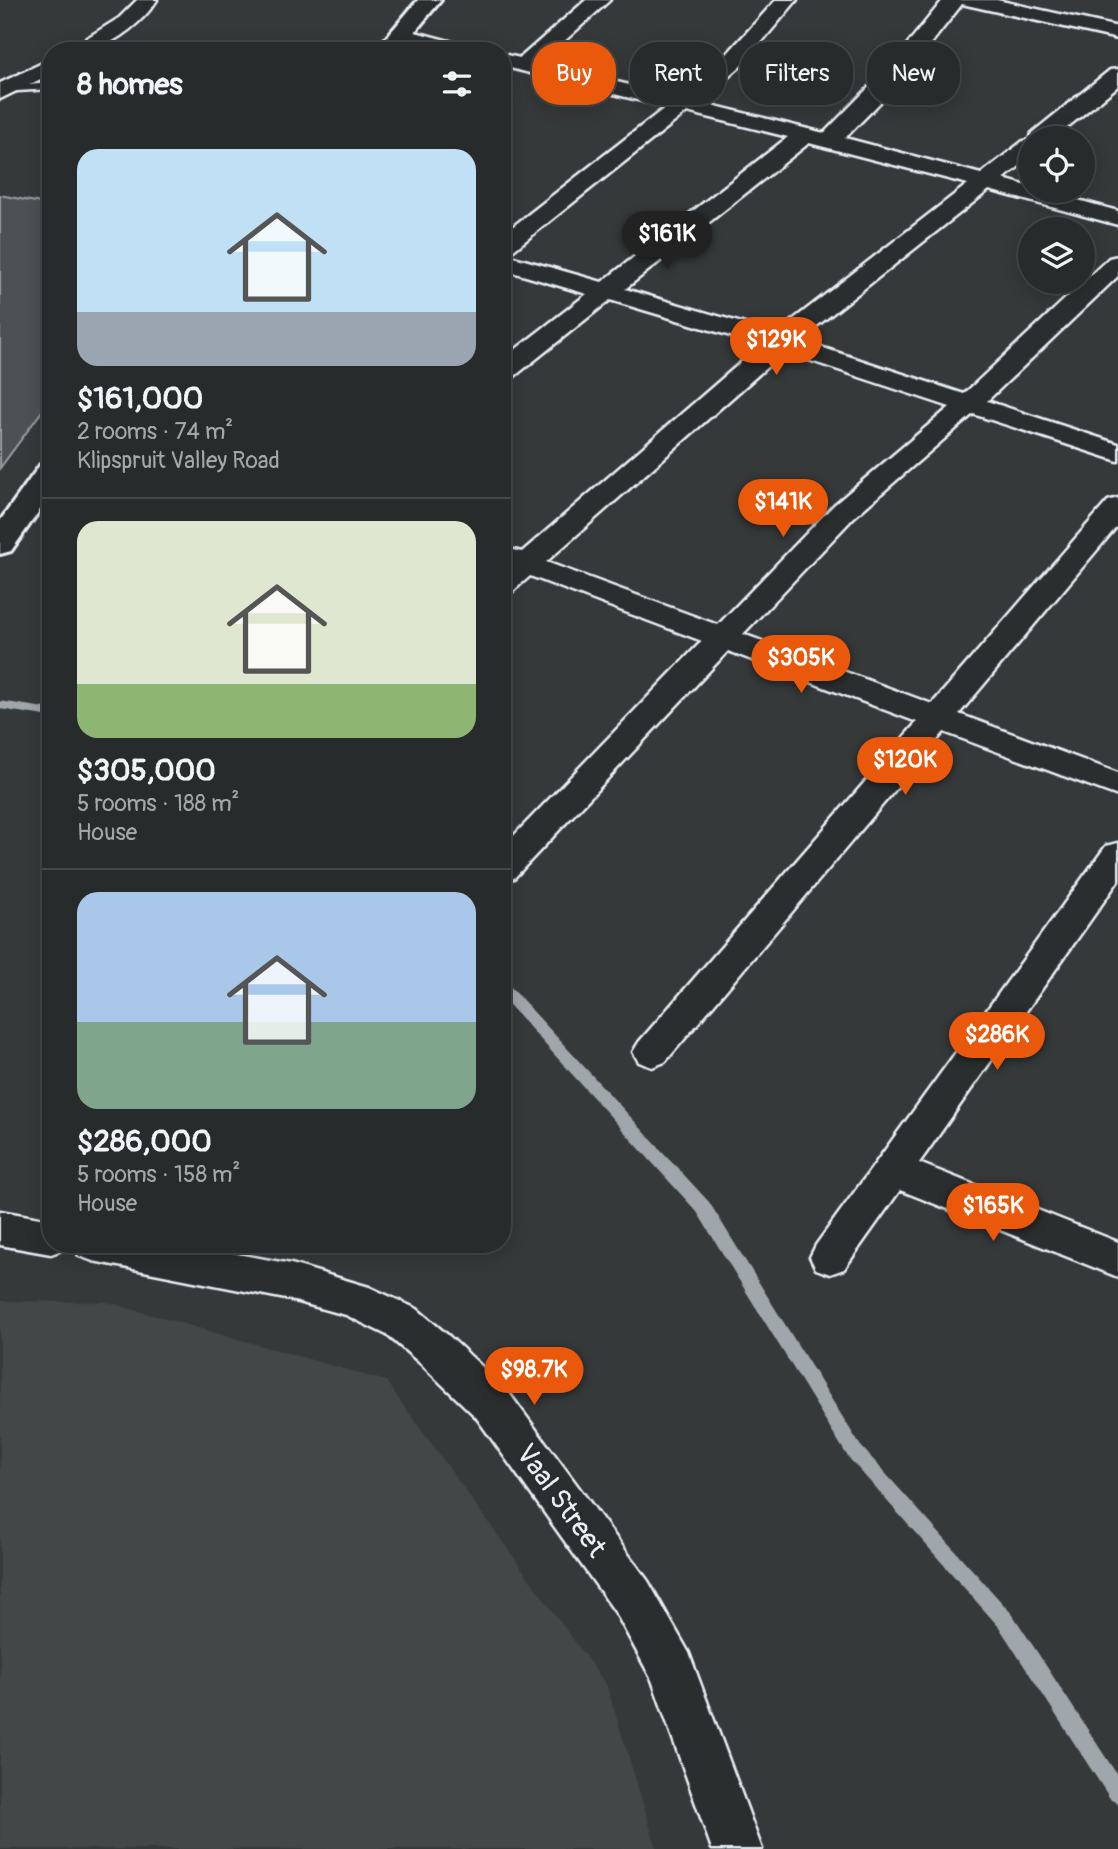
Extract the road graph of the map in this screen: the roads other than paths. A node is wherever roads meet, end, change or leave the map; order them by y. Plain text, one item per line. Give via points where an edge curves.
1 (146, 0) edge
2 (430, 0) edge
3 (600, 0) edge
4 (787, 0) edge
5 (954, 0) edge
6 (969, 0) edge
7 (1007, 4) edge
8 (1118, 33) edge
9 (95, 42) edge
10 (394, 42) edge
11 (513, 63) edge
12 (42, 70) edge
13 (1118, 75) edge
14 (42, 87) edge
15 (2, 91) edge
16 (681, 106) junction
17 (1055, 126) edge
18 (806, 134) junction
19 (830, 140) junction
20 (1018, 157) edge
21 (987, 182) junction
22 (1118, 218) edge
23 (511, 240) edge
24 (1118, 263) edge
25 (511, 264) edge
26 (605, 290) junction
27 (780, 341) junction
28 (511, 366) edge
29 (969, 404) junction
30 (1118, 453) edge
31 (42, 484) edge
32 (1118, 507) edge
33 (0, 544) edge
34 (515, 560) edge
35 (722, 639) junction
36 (937, 718) junction
37 (1118, 785) edge
38 (1118, 855) edge
39 (511, 860) edge
40 (652, 1052) dead end
41 (891, 1169) junction
42 (0, 1228) edge
43 (42, 1235) edge
44 (139, 1253) edge
45 (830, 1257) dead end
46 (1118, 1260) edge
47 (737, 1849) edge

1 - 9 street via 142,9
2 - 10 main road
3 - 11 street
4 - 16 street via 735,59
5 - 19 street via 896,73
6 - 7 street
7 - 8 street
11 - 16 street
12 - 15 street
13 - 17 street
14 - 15 lane
16 - 18 street
16 - 23 street
18 - 19 street
18 - 26 street
19 - 21 street
20 - 21 street
21 - 22 street
21 - 27 street
24 - 29 street
25 - 26 street
26 - 27 street
26 - 28 street
27 - 29 street
27 - 34 street
29 - 30 street
29 - 35 street via 844,511
31 - 33 main road
32 - 36 street
34 - 35 street
35 - 36 street
35 - 39 street
36 - 37 street
36 - 40 street
38 - 41 street
41 - 45 street
41 - 46 street
42 - 43 street
44 - 47 street, Vaal Street via 355,1300 402,1322 491,1403 632,1597 672,1670

